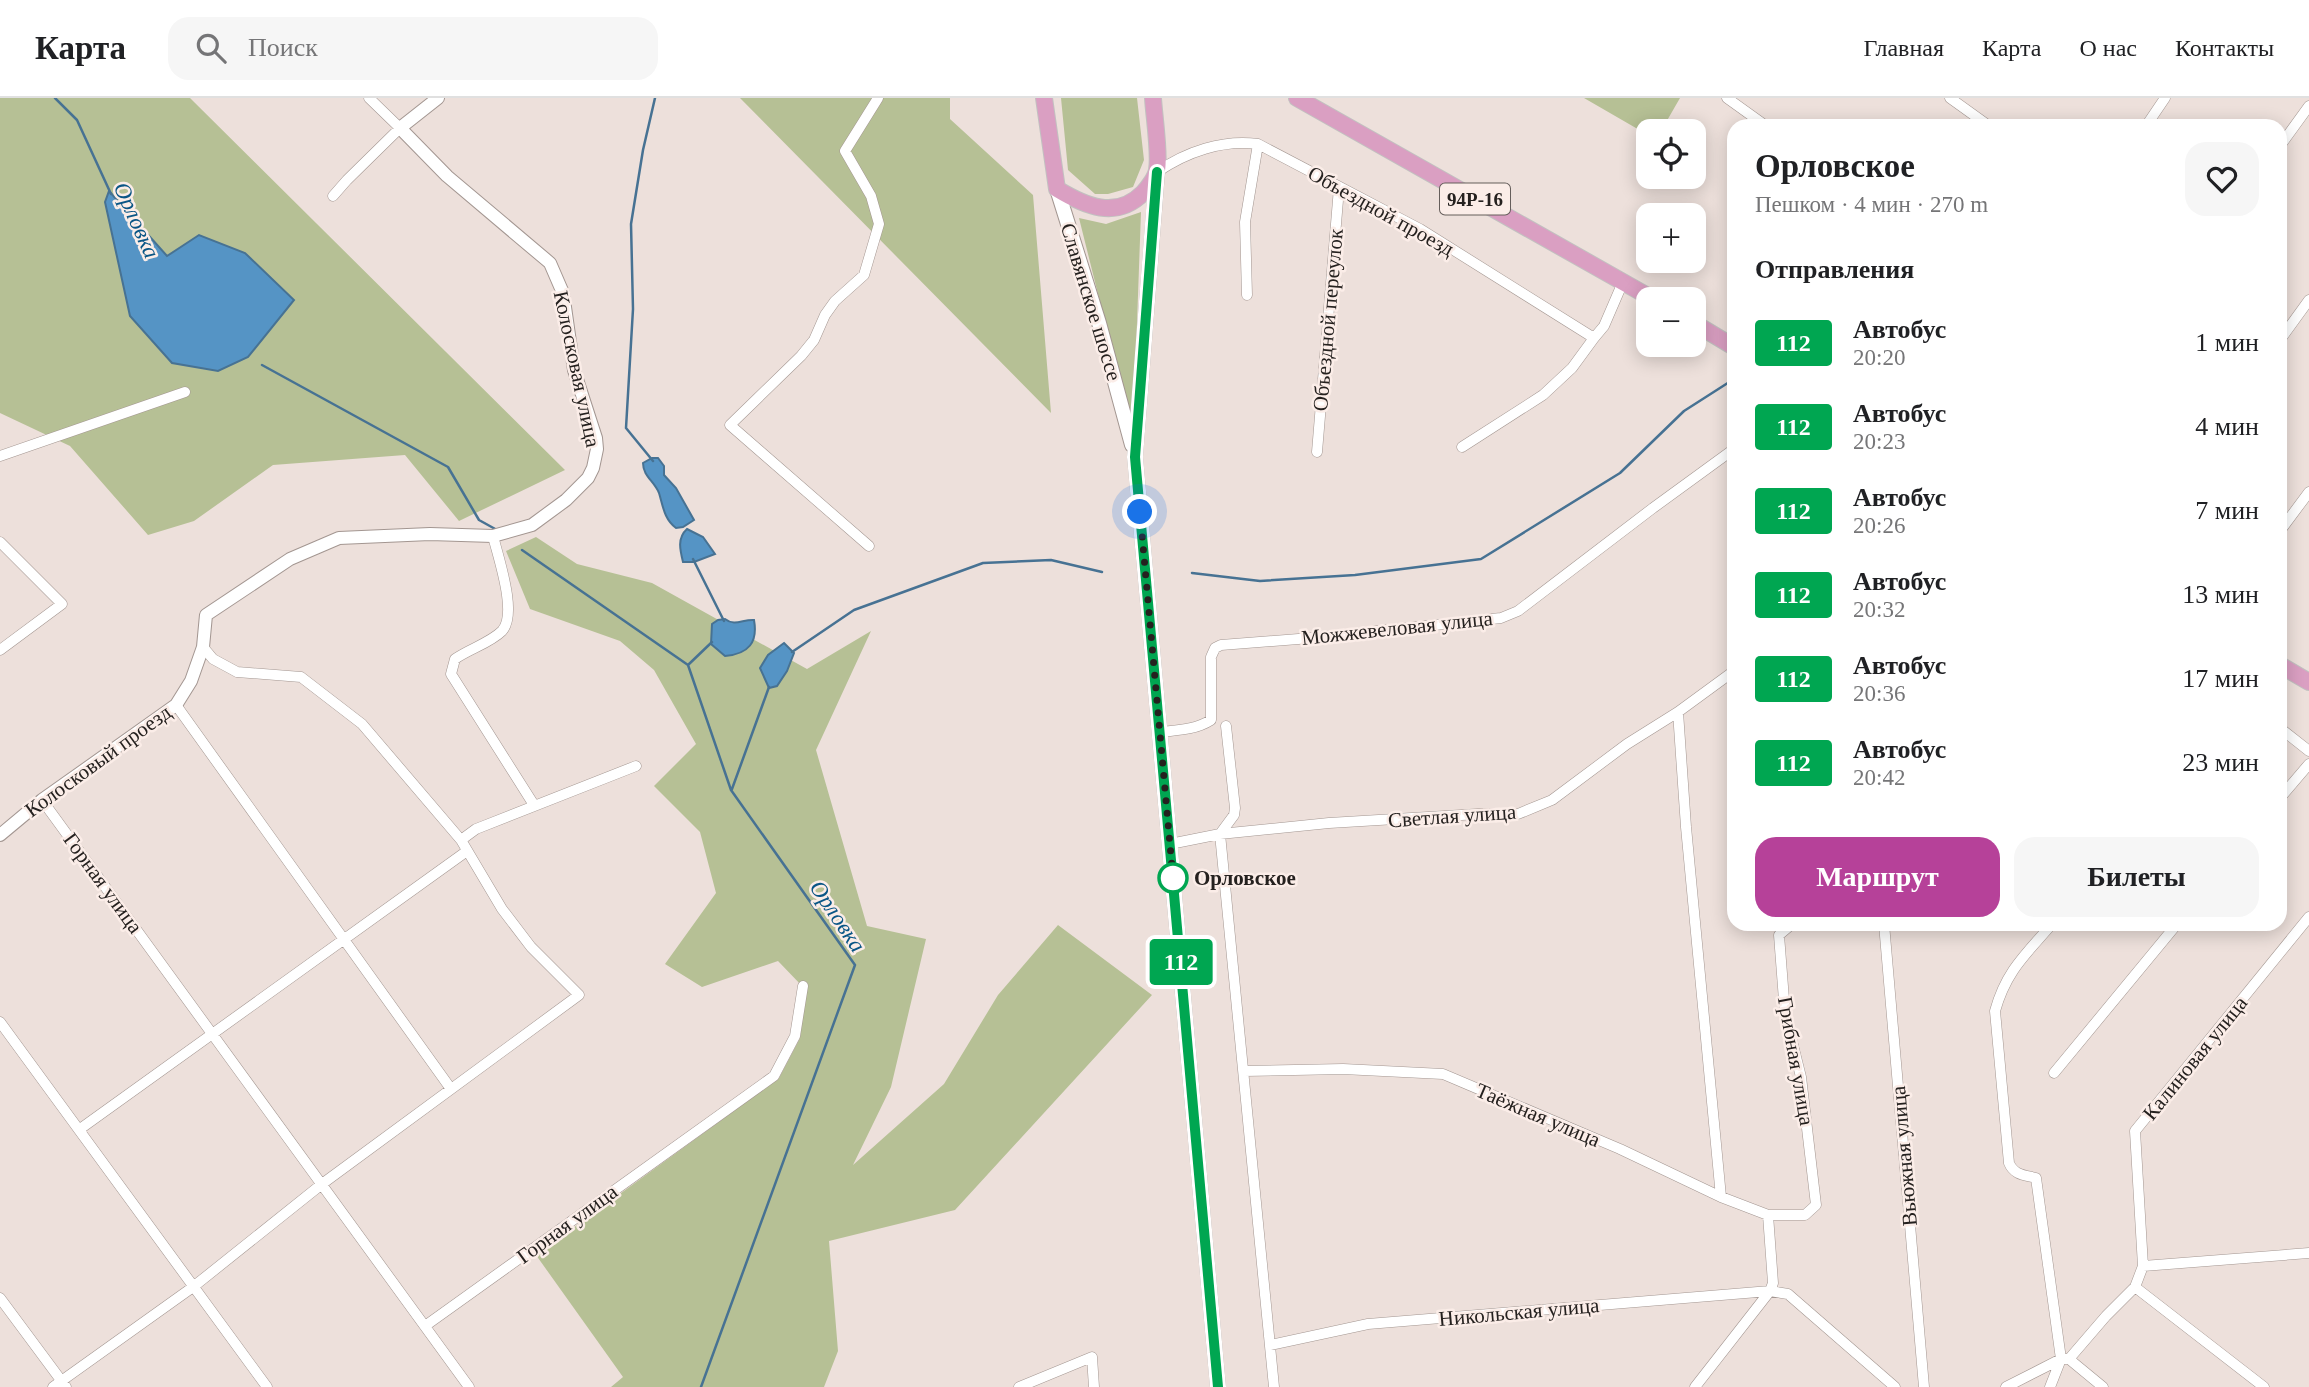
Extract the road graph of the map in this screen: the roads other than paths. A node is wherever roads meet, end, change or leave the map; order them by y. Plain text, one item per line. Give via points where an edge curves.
1 (369, 98) edge
2 (438, 98) edge
3 (878, 98) edge
4 (1044, 98) edge
5 (1153, 98) edge
6 (1162, 98) edge
7 (1297, 98) edge
8 (1727, 98) edge
9 (1950, 98) edge
10 (2165, 98) edge
11 (2309, 106) edge
12 (1756, 119) edge
13 (1979, 119) edge
14 (2151, 119) edge
15 (400, 128) junction
16 (2287, 136) edge
17 (1258, 144) junction
18 (1157, 172) junction
19 (1339, 188) junction
20 (1057, 189) junction
21 (333, 196) dead end
22 (1623, 282) junction
23 (1636, 289) edge
24 (1247, 295) dead end
25 (2309, 300) edge
26 (1706, 330) edge
27 (2287, 330) edge
28 (1594, 338) junction
29 (1727, 343) edge
30 (185, 392) dead end
31 (1462, 447) dead end
32 (1317, 452) dead end
33 (1727, 454) edge
34 (0, 456) edge
35 (1135, 457) junction
36 (2309, 492) edge
37 (2287, 522) edge
38 (532, 525) joint
39 (493, 536) junction
40 (0, 542) edge
41 (869, 546) dead end
42 (203, 647) junction
43 (0, 650) edge
44 (2287, 669) edge
45 (1727, 676) edge
46 (2309, 682) edge
47 (176, 705) junction
48 (1678, 712) junction
49 (1226, 726) dead end
50 (1160, 732) junction
51 (2287, 734) edge
52 (2309, 751) edge
53 (2309, 764) edge
54 (636, 766) dead end
55 (2287, 790) edge
56 (42, 800) junction
57 (534, 805) junction
58 (1220, 834) junction
59 (0, 835) edge
60 (461, 840) junction
61 (1170, 844) junction
62 (467, 852) junction
63 (2309, 917) edge
64 (1784, 931) edge
65 (1885, 931) edge
66 (2046, 931) edge
67 (2171, 931) edge
68 (344, 940) junction
69 (803, 986) dead end
70 (0, 1022) edge
71 (213, 1034) junction
72 (1244, 1071) junction
73 (2054, 1073) dead end
74 (451, 1089) junction
75 (80, 1129) junction
76 (322, 1184) junction
77 (1721, 1197) junction
78 (1816, 1205) joint
79 (1768, 1215) junction
80 (2309, 1253) edge
81 (2143, 1266) junction
82 (193, 1286) junction
83 (2135, 1287) junction
84 (1770, 1291) junction
85 (0, 1298) edge
86 (425, 1326) junction
87 (1270, 1345) junction
88 (2065, 1359) junction
89 (60, 1385) edge
90 (267, 1387) edge
91 (469, 1387) edge
92 (1019, 1387) edge
93 (1094, 1387) edge
94 (1218, 1387) edge
95 (1273, 1387) edge
96 (1695, 1387) edge
97 (1895, 1387) edge
98 (1924, 1387) edge
99 (2006, 1387) edge
100 (2050, 1387) edge
101 (2103, 1387) edge
102 (2264, 1387) edge

1 - 15 street, Колосковая улица
2 - 15 street
3 - 41 street via 845,151 871,196 879,224 864,275 835,301 801,356 730,425
4 - 20 main road
5 - 18 main road
6 - 18 main road
7 - 22 main road, 94Р-16
8 - 12 street
9 - 13 street
10 - 14 street
11 - 16 street
15 - 21 street
15 - 38 street, Колосковая улица via 447,176 550,263 563,293 574,370 597,449 588,478
17 - 18 street, Объездной проезд via 1239,141 1193,152
17 - 19 street, Объездной проезд
17 - 24 street via 1245,222
18 - 20 main road via 1134,201 1114,208 1092,207
18 - 35 main road, Славянское шоссе
19 - 28 street, Объездной проезд via 1420,229
19 - 32 street, Объездной переулок
20 - 35 main road, Славянское шоссе via 1100,323
22 - 23 main road, 94Р-16
22 - 28 street
25 - 27 street
26 - 29 main road
28 - 31 street via 1572,368 1543,395
30 - 34 street
33 - 50 street, Можжевеловая улица via 1518,611 1487,620 1215,648 1210,657 1210,720 1188,729
35 - 50 main road, Славянское шоссе
36 - 37 street
38 - 39 street, Колосковый проезд
39 - 42 street, Колосковый проезд via 339,538 290,559 205,615
39 - 57 street via 508,620 500,633 455,659 451,674
40 - 43 street via 62,604
42 - 47 street, Колосковый проезд
42 - 60 street via 213,659 237,672 301,677 362,724
44 - 46 main road
45 - 48 street, Светлая улица
47 - 56 street, Колосковый проезд
47 - 68 street
48 - 58 street, Светлая улица via 1552,800 1518,814
48 - 77 street
49 - 58 street via 1235,808
50 - 61 main road, Славянское шоссе
51 - 52 street
53 - 55 street
54 - 57 street
56 - 59 street, Колосковый проезд
56 - 71 street, Горная улица
57 - 60 street via 475,829
58 - 61 street, Светлая улица
58 - 72 street
60 - 62 street
61 - 94 main road, Славянское шоссе
62 - 68 street
62 - 74 street via 531,947 579,995
63 - 81 street, Калиновая улица via 2135,1131
64 - 78 street, Грибная улица via 1779,935 1785,1013 1801,1077
65 - 98 street, Вьюжная улица
66 - 88 street via 2009,974 1995,1011 2009,1163 2018,1174 2036,1178
67 - 73 street
68 - 71 street
68 - 74 street
69 - 86 street, Горная улица via 795,1036 774,1076
70 - 75 street
71 - 75 street
71 - 76 street, Горная улица
72 - 77 street, Таёжная улица via 1443,1074
72 - 87 street
74 - 76 street
75 - 82 street
76 - 82 street
76 - 86 street, Горная улица
77 - 79 street, Таёжная улица
78 - 79 street, Таёжная улица via 1805,1215
79 - 84 street
80 - 81 street
81 - 83 street, Калиновая улица
82 - 89 street
82 - 90 street
83 - 88 street, Калиновая улица
83 - 102 street
84 - 87 street, Никольская улица via 1368,1324
84 - 96 street
84 - 97 street via 1788,1294
85 - 89 street
86 - 91 street
87 - 95 street
88 - 99 street
88 - 100 street
88 - 101 street
92 - 93 street via 1092,1357

